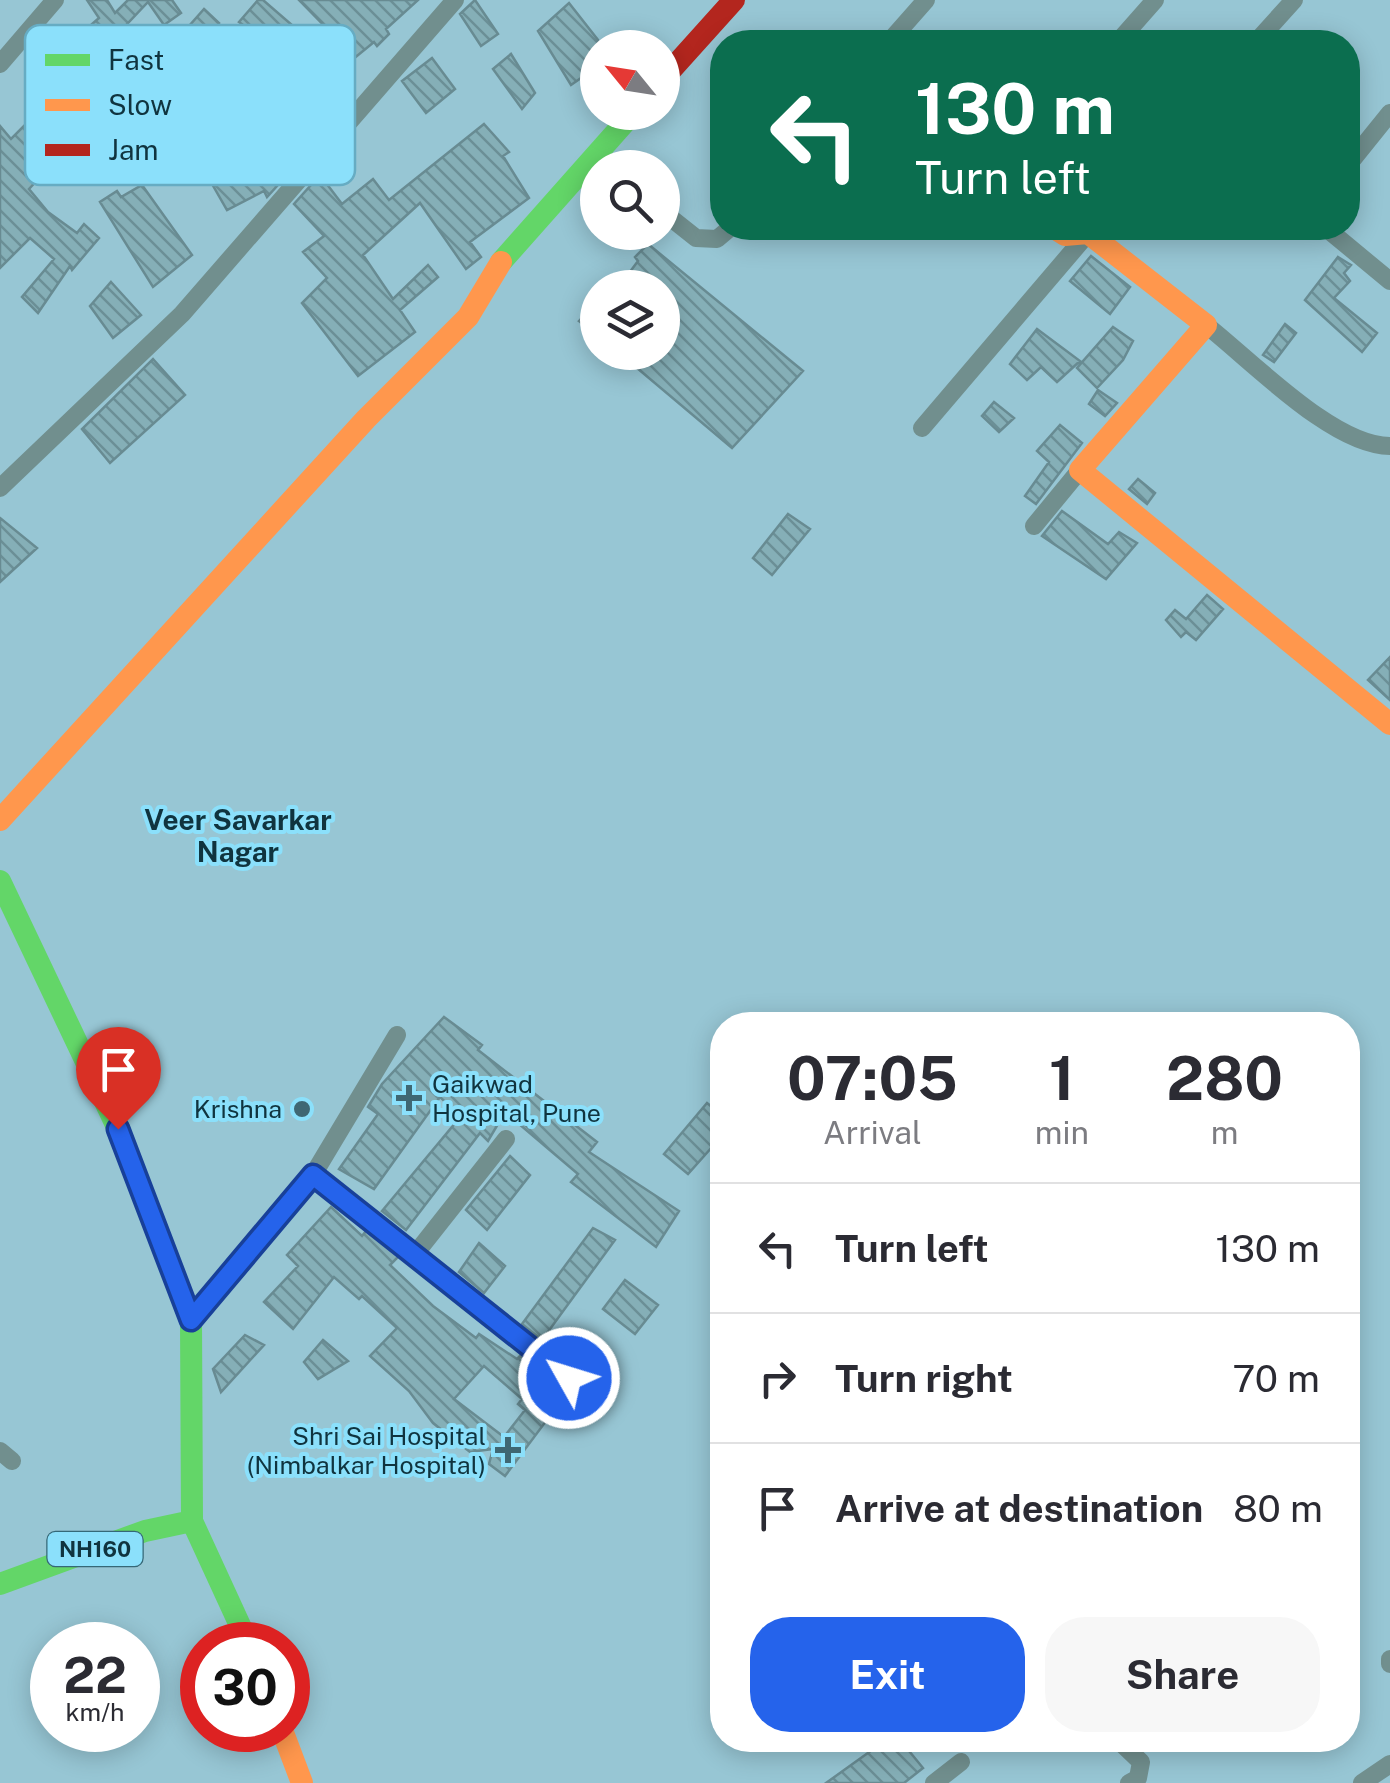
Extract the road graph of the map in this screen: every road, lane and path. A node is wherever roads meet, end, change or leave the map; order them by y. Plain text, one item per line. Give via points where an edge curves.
1 (55, 0) edge
2 (454, 0) edge
3 (734, 0) edge
4 (926, 0) edge
5 (1156, 0) edge
6 (1294, 0) edge
7 (34, 25) edge
8 (900, 30) edge
9 (1129, 30) edge
10 (1267, 30) edge
11 (25, 35) edge
12 (680, 60) edge
13 (0, 64) edge
14 (1390, 113) edge
15 (355, 114) edge
16 (1360, 150) edge
17 (580, 183) edge
18 (294, 185) edge
19 (680, 225) edge
20 (710, 239) edge
21 (1082, 240) edge
22 (1103, 240) edge
23 (1340, 240) edge
24 (1390, 281) edge
25 (1206, 325) junction
26 (922, 428) dead end
27 (1390, 446) edge
28 (1080, 470) junction
29 (0, 488) edge
30 (1034, 526) dead end
31 (1390, 724) edge
32 (0, 820) edge
33 (0, 880) edge
34 (397, 1035) dead end
35 (506, 1139) dead end
36 (313, 1175) junction
37 (416, 1253) junction
38 (191, 1320) junction
39 (592, 1352) dead end
40 (192, 1521) junction
41 (0, 1584) edge
42 (238, 1622) edge
43 (290, 1752) edge
44 (1131, 1752) edge
45 (961, 1762) dead end
46 (1390, 1764) edge
47 (302, 1783) edge
48 (934, 1783) edge
49 (1129, 1783) edge
50 (1362, 1783) edge

1 - 7 street
2 - 15 street
3 - 12 main road
4 - 8 street
5 - 9 street
6 - 10 street
11 - 13 street
14 - 16 street
17 - 32 main road via 497,267 468,317 366,419
18 - 29 street via 182,314
19 - 20 street via 696,238
21 - 26 street
22 - 25 main road
23 - 24 street
25 - 27 street via 1339,430 1371,446
25 - 28 main road
28 - 30 street
28 - 31 main road
33 - 38 main road via 118,1129
34 - 36 street
35 - 37 street
36 - 37 street
36 - 38 street
37 - 39 street via 569,1378
38 - 40 main road
40 - 41 main road, NH160 via 145,1530
40 - 42 main road
43 - 47 main road
44 - 49 street via 1141,1762 1138,1778
45 - 48 street
46 - 50 street

